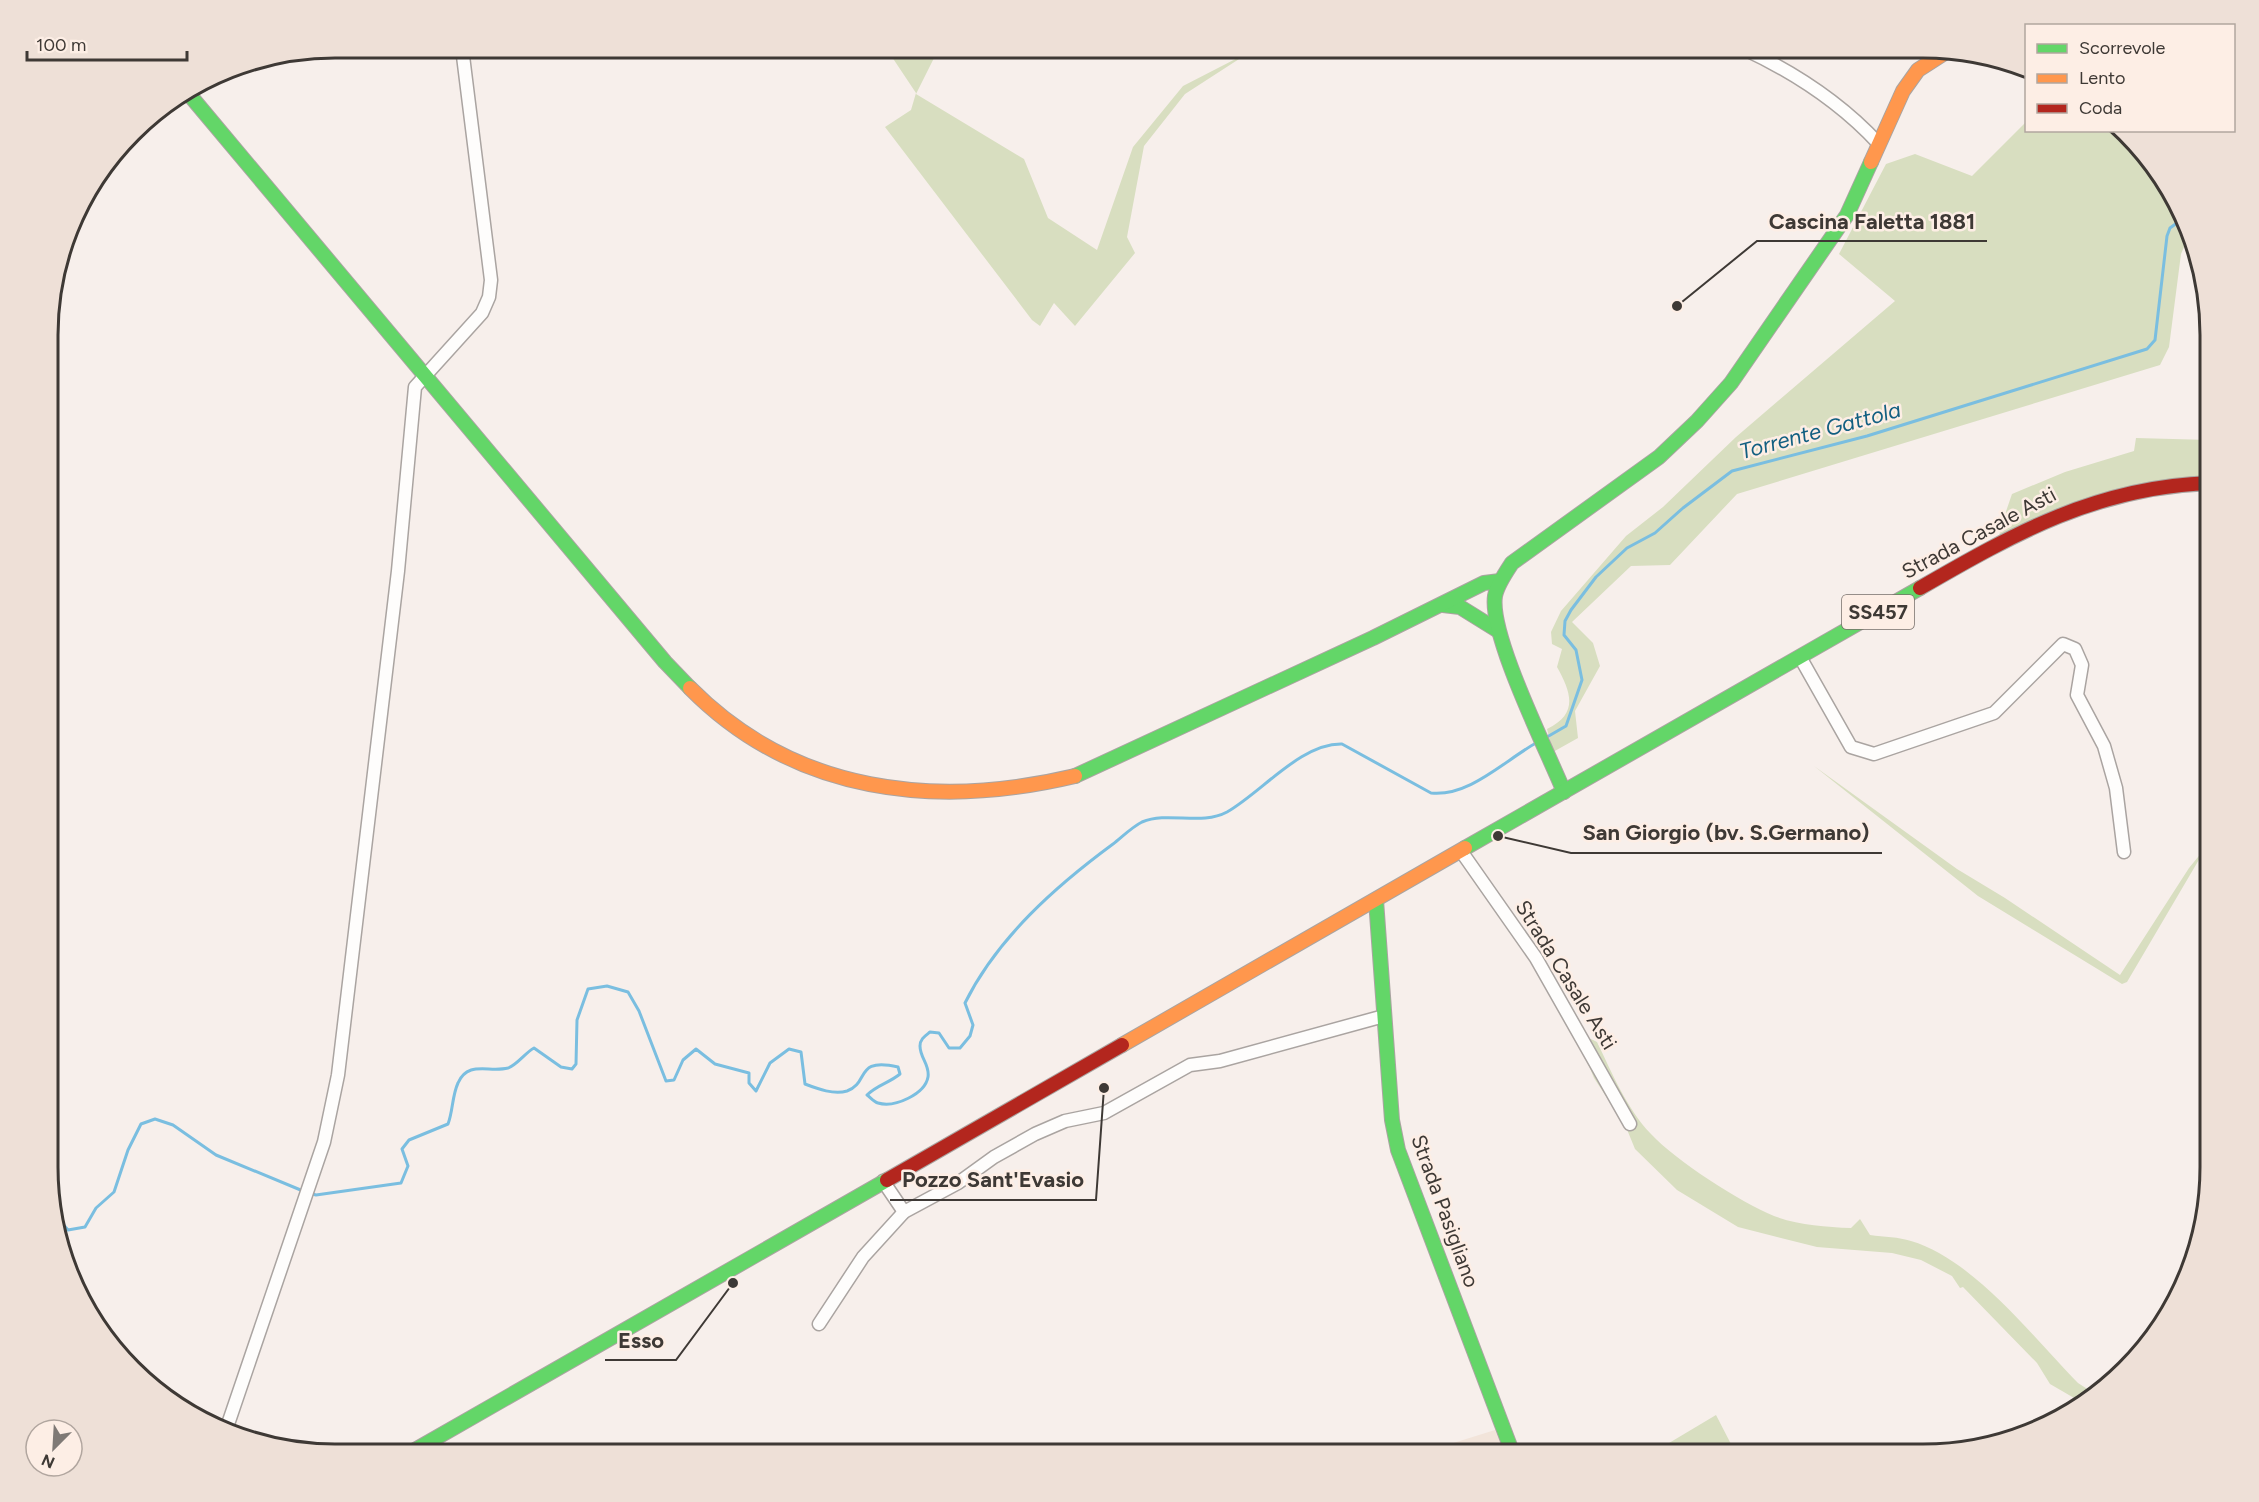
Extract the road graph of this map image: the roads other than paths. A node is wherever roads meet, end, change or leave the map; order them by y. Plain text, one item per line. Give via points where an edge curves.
1 (463, 58) edge
2 (1760, 58) edge
3 (1936, 59) edge
4 (193, 99) edge
5 (1878, 142) junction
6 (424, 374) junction
7 (2200, 483) edge
8 (1500, 581) junction
9 (1443, 605) junction
10 (1497, 630) junction
11 (1800, 657) junction
12 (1564, 792) junction
13 (1461, 851) junction
14 (2124, 852) dead end
15 (1376, 900) junction
16 (1384, 1016) junction
17 (1630, 1124) dead end
18 (883, 1181) junction
19 (904, 1212) junction
20 (819, 1324) dead end
21 (229, 1422) edge
22 (425, 1444) edge
23 (1509, 1444) edge

1 - 6 street via 484,213 491,280 489,297 482,313
2 - 5 street via 1827,95
3 - 5 main road via 1918,70 1903,91
4 - 6 main road
5 - 8 main road via 1847,215 1731,383 1659,457 1521,556
6 - 9 main road via 665,662 728,722 770,749 864,785 965,794 1035,786 1077,776
6 - 21 street via 415,387 399,571 338,1075 324,1142
7 - 11 main road, Strada Casale Asti / SS457 via 2159,485 2116,493 2037,522
8 - 9 main road via 1484,583
8 - 10 main road via 1494,603
9 - 10 main road via 1460,607
10 - 12 main road
11 - 12 main road, Strada Casale Asti / SS457
11 - 14 street via 1851,747 1874,754 1994,713 2063,644 2075,649 2082,665 2077,696 2104,746 2116,788
12 - 13 main road, SS457
13 - 15 main road, SS457
13 - 17 street, Strada Casale Asti via 1536,958
15 - 16 main road, Strada Pasigliano
15 - 18 main road, SS457
16 - 19 street via 1220,1061 1190,1065 1104,1113 1065,1121 1035,1134
16 - 23 main road, Strada Pasigliano via 1398,1150
18 - 19 street
18 - 22 main road, SS457
19 - 20 street via 863,1257

